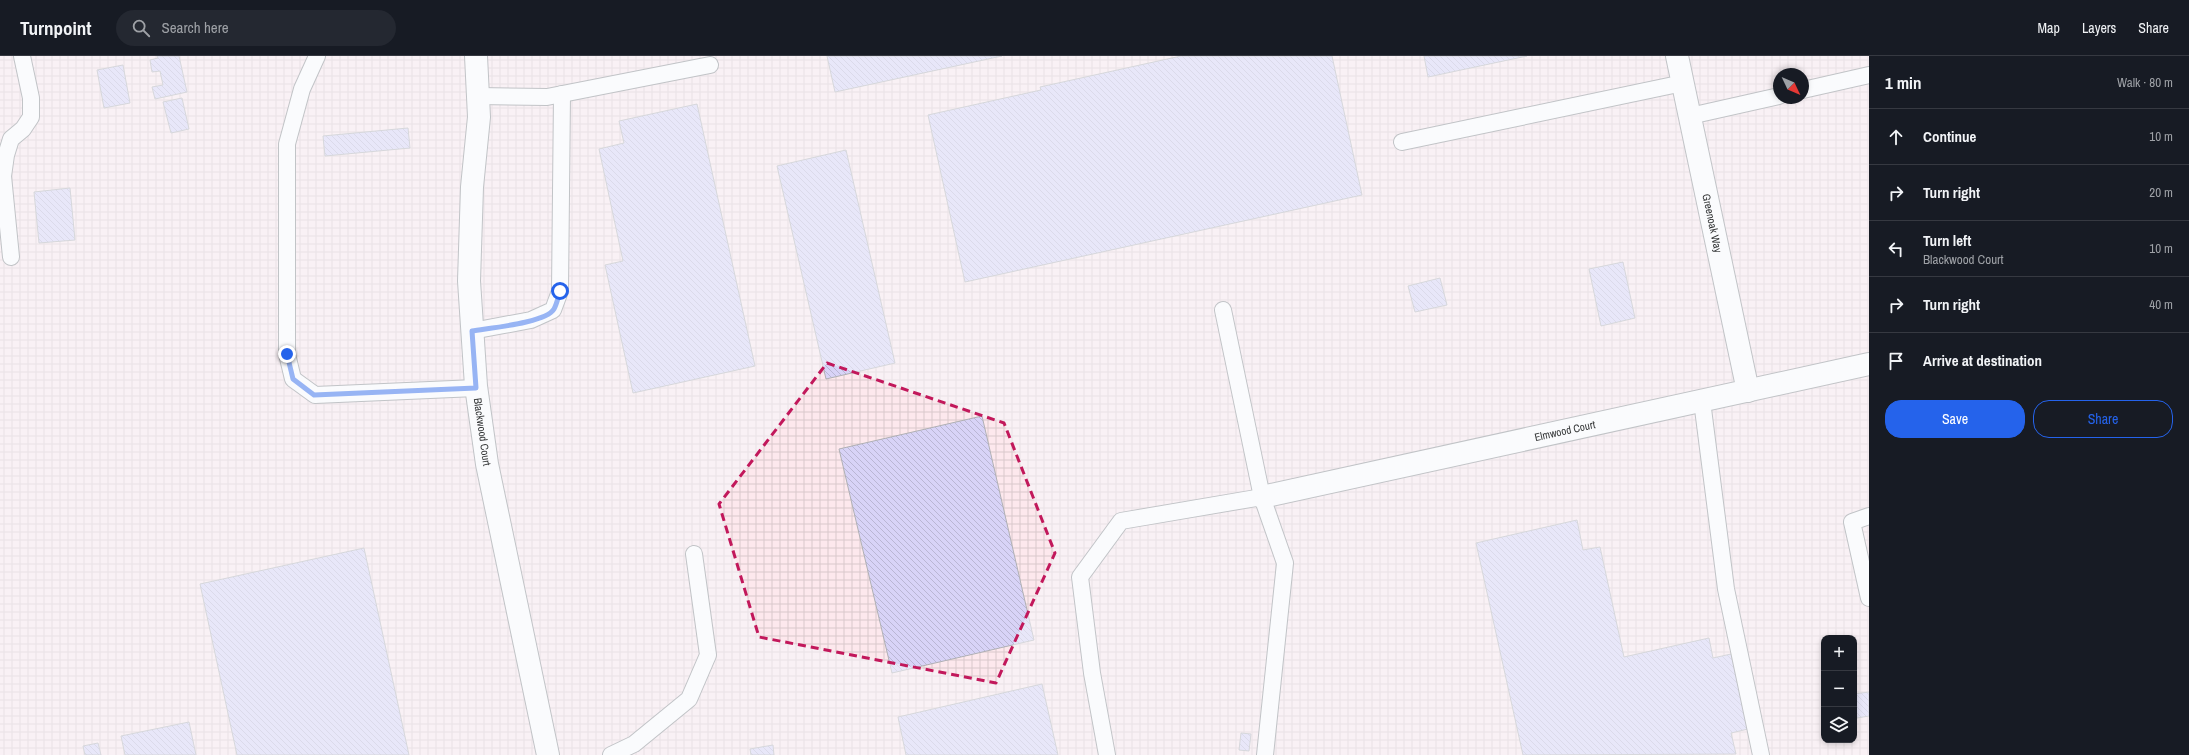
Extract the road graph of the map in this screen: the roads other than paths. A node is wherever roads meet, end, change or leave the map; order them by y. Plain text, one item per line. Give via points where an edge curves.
1 (22, 56) edge
2 (317, 56) edge
3 (476, 56) edge
4 (1677, 56) edge
5 (710, 65) dead end
6 (1869, 75) edge
7 (1683, 83) junction
8 (1809, 89) edge
9 (562, 94) junction
10 (478, 96) junction
11 (1773, 97) edge
12 (1690, 116) junction
13 (1402, 142) dead end
14 (11, 257) dead end
15 (1224, 310) dead end
16 (472, 331) junction
17 (1869, 364) edge
18 (476, 388) junction
19 (1748, 391) junction
20 (1702, 400) junction
21 (1262, 497) junction
22 (1869, 516) edge
23 (694, 554) dead end
24 (1869, 598) edge
25 (548, 755) edge
26 (611, 755) edge
27 (1107, 755) edge
28 (1265, 755) edge
29 (1761, 755) edge

1 - 14 lane via 31,98 31,117 11,139 3,176
2 - 18 lane via 302,89 287,144 287,354 293,379 314,395
3 - 10 street, Blackwood Court
4 - 7 street, Greenoak Way
5 - 9 lane
6 - 8 lane
7 - 12 street, Greenoak Way
7 - 13 lane
9 - 10 lane via 547,97
9 - 16 lane via 560,291 553,310 531,320
10 - 16 street, Blackwood Court via 479,117 472,188 469,281
11 - 12 lane
12 - 19 street, Greenoak Way
15 - 21 lane
16 - 18 street, Blackwood Court
17 - 19 street, Elmwood Court
18 - 25 street, Blackwood Court via 487,464
19 - 20 street, Elmwood Court
20 - 21 street, Elmwood Court
20 - 29 lane via 1726,589
21 - 27 lane via 1121,521 1080,577 1092,673
21 - 28 lane via 1285,563
22 - 24 lane via 1852,522
23 - 26 lane via 708,655 688,699 634,744

